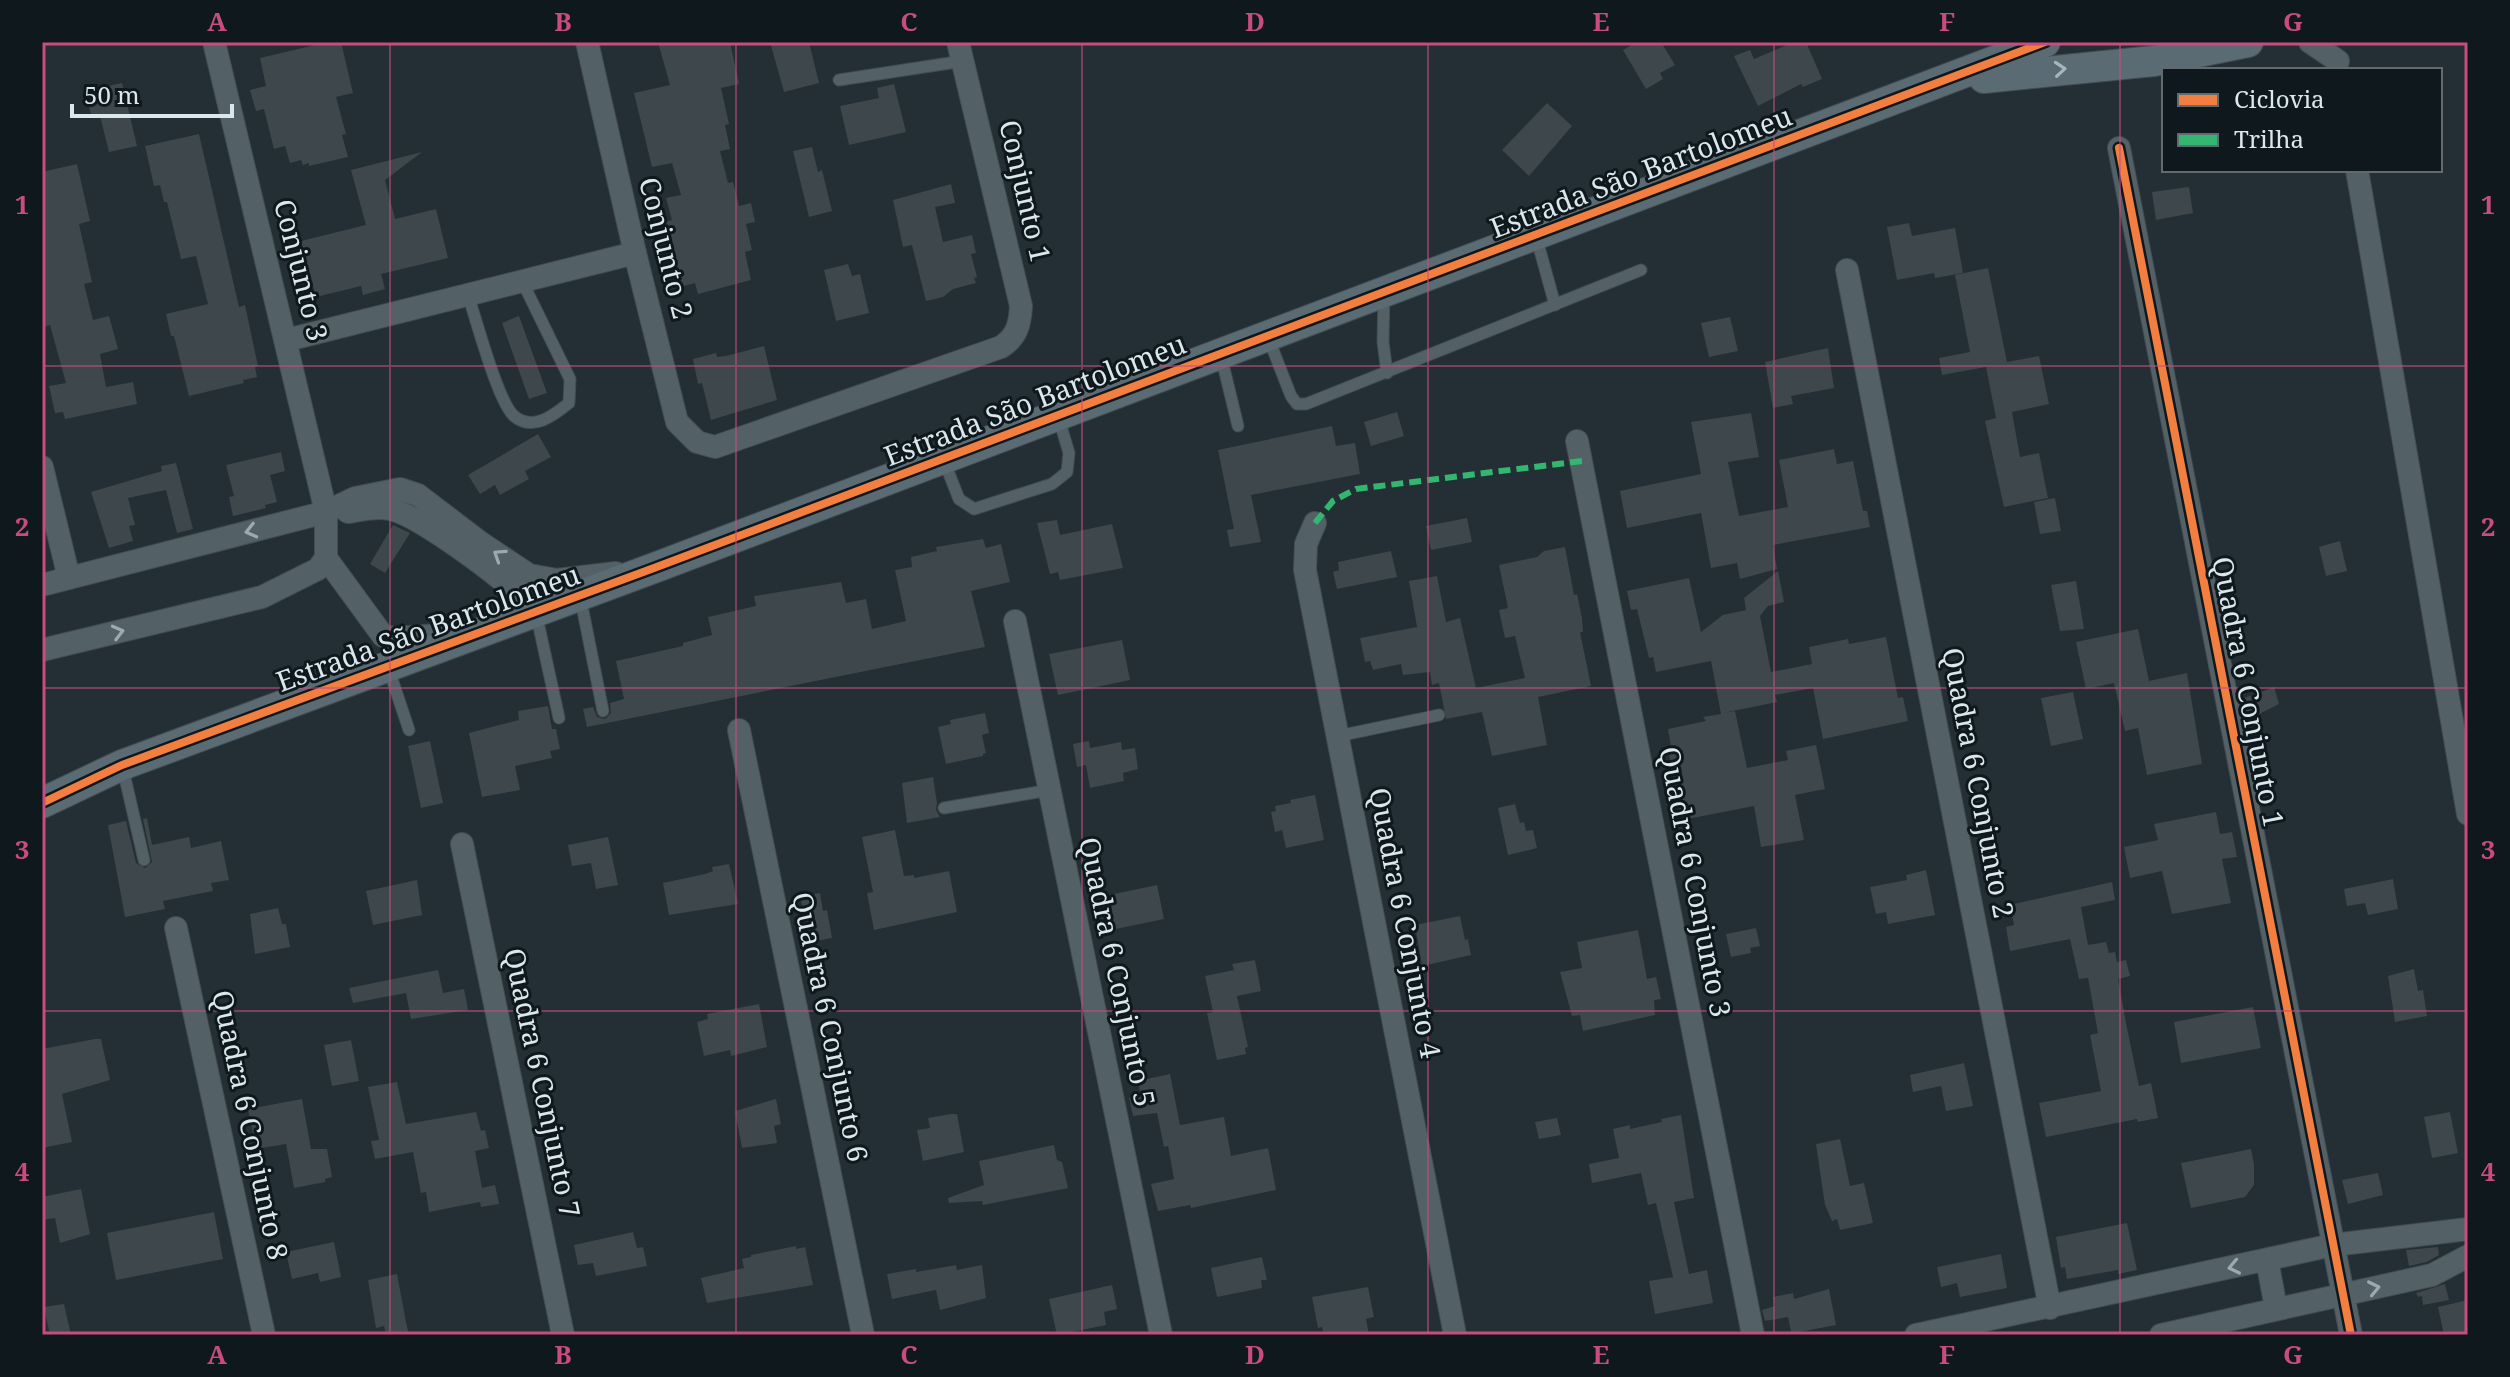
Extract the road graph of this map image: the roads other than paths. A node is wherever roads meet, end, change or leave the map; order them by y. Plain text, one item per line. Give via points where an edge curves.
1 (214, 42) edge
2 (587, 42) edge
3 (2045, 42) edge
4 (2245, 42) edge
5 (2310, 42) edge
6 (961, 51) edge
7 (2339, 58) edge
8 (839, 80) dead end
9 (1927, 87) junction
10 (2119, 148) dead end
11 (2357, 172) edge
12 (1536, 235) junction
13 (635, 253) junction
14 (1641, 270) dead end
15 (1847, 270) dead end
16 (522, 281) junction
17 (1384, 292) junction
18 (468, 295) junction
19 (1555, 305) junction
20 (1268, 336) junction
21 (287, 340) junction
22 (1221, 354) junction
23 (1387, 373) junction
24 (1057, 415) junction
25 (1238, 426) dead end
26 (1577, 441) dead end
27 (715, 447) joint
28 (943, 459) junction
29 (42, 467) edge
30 (326, 512) junction
31 (1315, 523) dead end
32 (322, 564) junction
33 (654, 568) junction
34 (69, 578) junction
35 (42, 585) edge
36 (579, 595) junction
37 (536, 611) junction
38 (1015, 621) dead end
39 (480, 632) junction
40 (42, 650) edge
41 (388, 666) junction
42 (603, 711) dead end
43 (1439, 715) dead end
44 (559, 718) dead end
45 (409, 730) dead end
46 (739, 730) dead end
47 (1338, 736) junction
48 (122, 765) junction
49 (1050, 790) junction
50 (42, 803) edge
51 (944, 808) dead end
52 (2468, 814) edge
53 (462, 844) dead end
54 (144, 860) dead end
55 (176, 928) dead end
56 (2468, 1229) edge
57 (2468, 1236) edge
58 (2333, 1245) junction
59 (2468, 1248) edge
60 (2468, 1256) edge
61 (2267, 1260) junction
62 (2342, 1295) junction
63 (2050, 1308) junction
64 (2276, 1308) junction
65 (264, 1335) edge
66 (563, 1335) edge
67 (863, 1335) edge
68 (1161, 1335) edge
69 (1455, 1335) edge
70 (1753, 1335) edge
71 (1916, 1335) edge
72 (2161, 1335) edge
73 (2351, 1335) edge

1 - 21 street, Conjunto 3
2 - 13 street, Conjunto 2
3 - 9 street, Estrada São Bartolomeu
9 -> 4 street, Estrada São Bartolomeu via 2154,61
5 - 7 street
6 - 8 lane
6 - 27 street, Conjunto 1 via 1021,306 1017,331 1001,347
9 - 12 street, Estrada São Bartolomeu
10 - 58 street, Quadra 6 Conjunto 1
11 - 52 street
12 - 17 street, Estrada São Bartolomeu
12 - 19 lane
13 - 16 street
13 - 27 street, Conjunto 2 via 677,422 697,442
14 - 19 lane
15 - 63 street, Quadra 6 Conjunto 2
16 - 18 street
16 - 18 lane via 570,379 569,403 549,419 529,422 514,416
17 - 20 street, Estrada São Bartolomeu
17 - 23 lane
18 - 21 street
19 - 23 lane
20 - 22 street, Estrada São Bartolomeu
20 - 23 lane via 1297,404
21 - 30 street, Conjunto 3
22 - 24 street, Estrada São Bartolomeu
22 - 25 lane
24 - 28 street, Estrada São Bartolomeu
24 - 28 lane via 1069,453 1067,472 1052,484 974,509 959,499
26 - 70 street, Quadra 6 Conjunto 3
28 - 33 street, Estrada São Bartolomeu
29 - 34 street
30 - 32 street, Conjunto 3
33 -> 30 street via 557,580 529,575 418,495 400,489 355,498
30 -> 34 street
30 - 37 street via 380,508 408,515 514,588
31 - 47 street, Quadra 6 Conjunto 4 via 1306,544 1305,570
32 - 39 street via 383,636
40 -> 32 street via 262,597
32 - 41 street
33 - 36 street, Estrada São Bartolomeu
34 - 35 street
36 - 37 street, Estrada São Bartolomeu
36 - 42 lane
37 - 39 street, Estrada São Bartolomeu
37 - 44 lane
38 - 49 street, Quadra 6 Conjunto 5
39 - 41 street, Estrada São Bartolomeu
41 - 45 lane
41 - 48 street, Estrada São Bartolomeu
43 - 47 lane
46 - 67 street, Quadra 6 Conjunto 6
47 - 69 street, Quadra 6 Conjunto 4
48 - 50 street, Estrada São Bartolomeu
48 - 54 lane
49 - 51 lane
49 - 68 street, Quadra 6 Conjunto 5
53 - 66 street, Quadra 6 Conjunto 7
55 - 65 street, Quadra 6 Conjunto 8
56 - 58 street
57 - 59 street
58 - 61 street
58 - 62 street, Quadra 6 Conjunto 1
62 -> 60 street via 2432,1275
61 -> 63 street
61 - 64 street
62 - 64 street
62 - 73 street, Quadra 6 Conjunto 1
63 - 71 street
64 - 72 street

